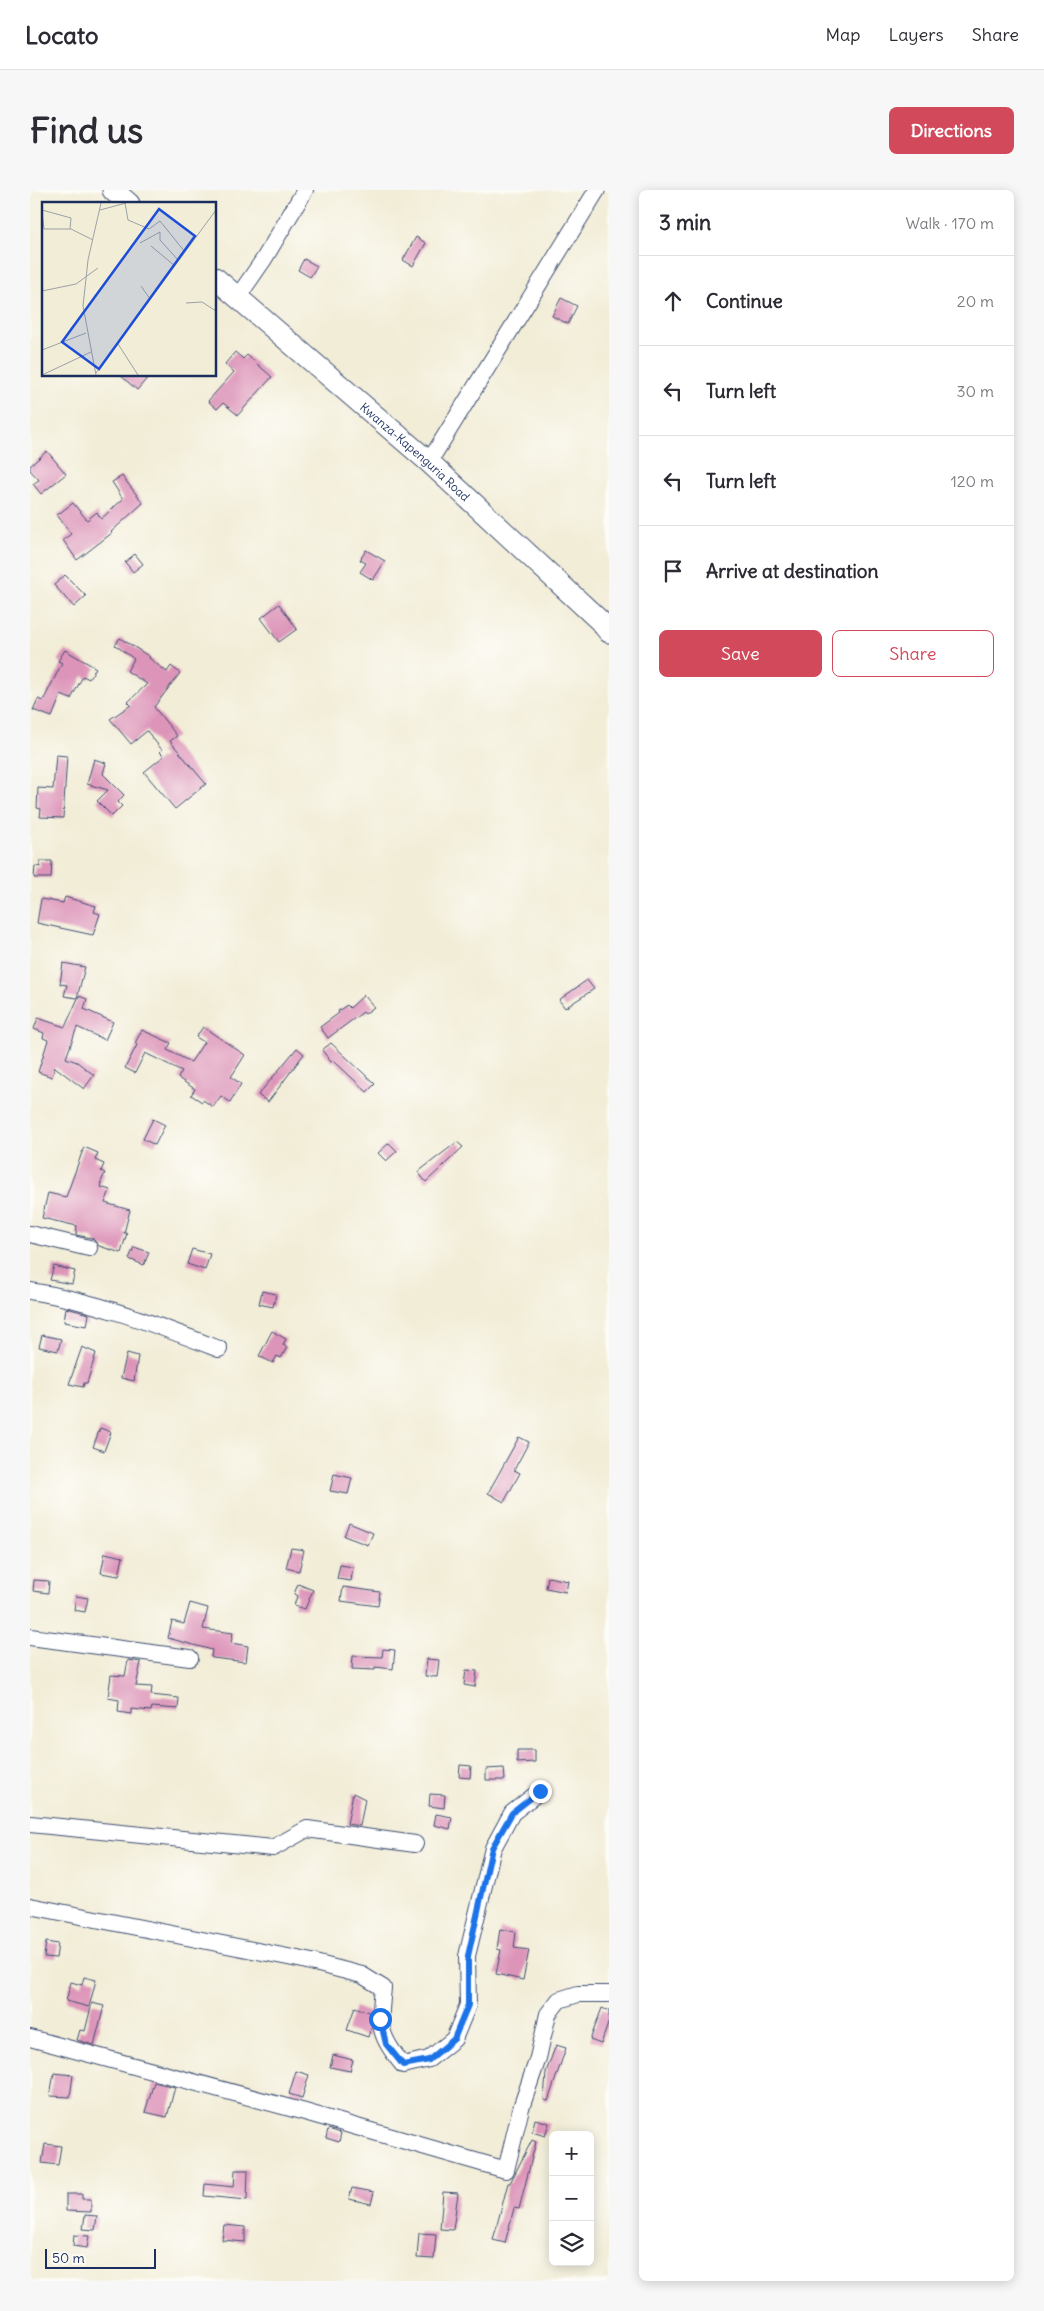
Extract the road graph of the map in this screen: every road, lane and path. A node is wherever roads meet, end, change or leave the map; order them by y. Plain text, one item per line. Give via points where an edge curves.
1 (113, 190) edge
2 (305, 190) edge
3 (597, 190) edge
4 (127, 202) edge
5 (216, 279) edge
6 (238, 298) junction
7 (429, 462) junction
8 (609, 632) edge
9 (30, 1234) edge
10 (89, 1248) dead end
11 (30, 1292) edge
12 (219, 1349) dead end
13 (30, 1636) edge
14 (190, 1658) dead end
15 (540, 1791) dead end
16 (30, 1824) edge
17 (415, 1844) dead end
18 (30, 1906) edge
19 (609, 1994) edge
20 (30, 2038) edge

1 - 4 street
2 - 6 street
3 - 7 street
5 - 6 street, Kwanza-Kapenguria Road
6 - 7 street, Kwanza-Kapenguria Road
7 - 8 street, Kwanza-Kapenguria Road
9 - 10 street
11 - 12 street via 62,1296 136,1317
13 - 14 street
15 - 18 street via 512,1813 492,1848 468,1956 468,2005 454,2039 429,2060 403,2065 386,2044 380,2019 383,1988 362,1975 303,1960
16 - 17 street via 273,1848 307,1829
19 - 20 street via 578,1994 559,2000 548,2014 506,2170

